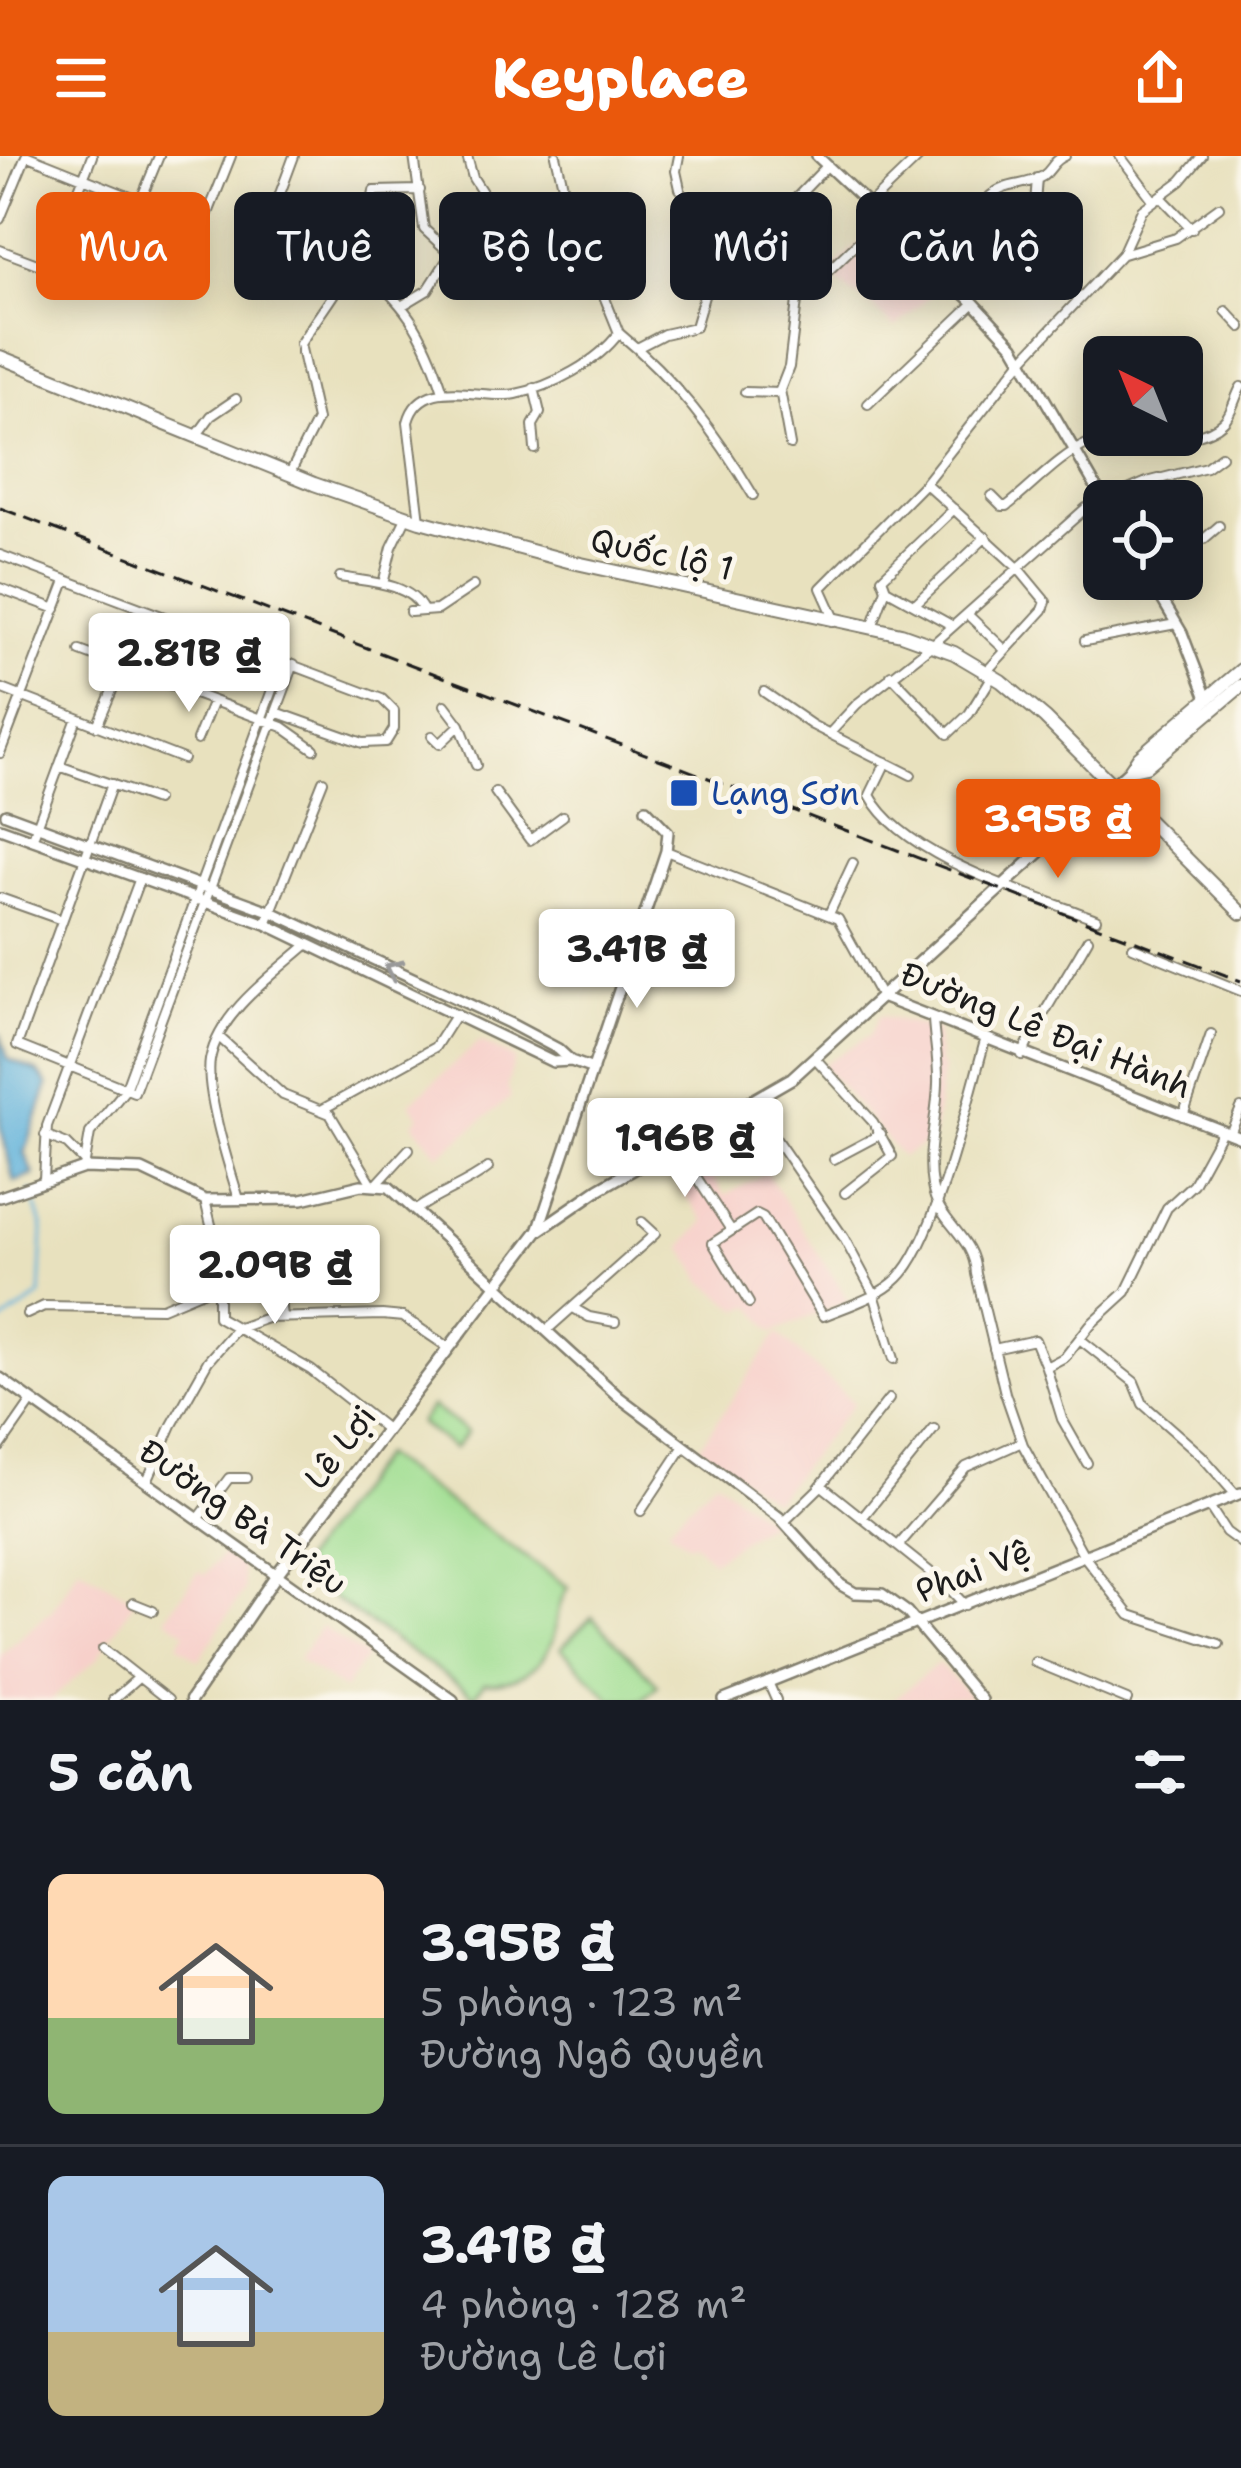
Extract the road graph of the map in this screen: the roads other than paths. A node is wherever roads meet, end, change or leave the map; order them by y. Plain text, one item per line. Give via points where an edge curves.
1 (27, 156) edge
2 (92, 156) edge
3 (159, 156) edge
4 (231, 156) edge
5 (294, 156) edge
6 (414, 156) edge
7 (467, 156) edge
8 (556, 156) edge
9 (679, 156) edge
10 (817, 156) edge
11 (920, 156) edge
12 (1065, 156) edge
13 (1120, 156) edge
14 (1202, 156) edge
15 (827, 166) junction
16 (1037, 178) junction
17 (83, 180) junction
18 (680, 189) dead end
19 (419, 190) junction
20 (78, 192) edge
21 (114, 192) edge
22 (144, 192) edge
23 (281, 192) edge
24 (374, 192) edge
25 (482, 192) edge
26 (564, 192) edge
27 (883, 192) edge
28 (996, 192) edge
29 (1036, 192) edge
30 (856, 193) edge
31 (1158, 199) junction
32 (3, 203) edge
33 (1219, 207) dead end
34 (210, 208) edge
35 (0, 219) edge
36 (1192, 229) junction
37 (439, 242) edge
38 (856, 244) edge
39 (0, 250) edge
40 (1122, 254) junction
41 (36, 264) edge
42 (439, 275) edge
43 (331, 300) edge
44 (397, 300) edge
45 (606, 300) edge
46 (971, 300) edge
47 (974, 303) junction
48 (403, 305) junction
49 (1226, 311) dead end
50 (1241, 327) edge
51 (619, 333) junction
52 (637, 348) junction
53 (0, 357) edge
54 (1024, 359) junction
55 (1241, 387) edge
56 (534, 388) junction
57 (443, 391) junction
58 (745, 392) dead end
59 (780, 393) junction
60 (236, 399) dead end
61 (868, 404) dead end
62 (196, 436) junction
63 (790, 446) dead end
64 (536, 449) dead end
65 (1074, 451) junction
66 (1221, 456) dead end
67 (290, 474) junction
68 (1091, 480) edge
69 (1156, 480) edge
70 (925, 483) junction
71 (753, 494) dead end
72 (992, 496) dead end
73 (954, 509) junction
74 (1083, 511) edge
75 (414, 519) junction
76 (1219, 526) dead end
77 (986, 537) junction
78 (1203, 539) edge
79 (0, 555) edge
80 (1017, 567) junction
81 (340, 578) dead end
82 (67, 580) junction
83 (382, 584) junction
84 (473, 586) dead end
85 (0, 588) edge
86 (886, 590) junction
87 (1162, 600) edge
88 (916, 603) junction
89 (56, 609) junction
90 (423, 610) junction
91 (410, 612) dead end
92 (967, 614) junction
93 (835, 620) junction
94 (1176, 624) junction
95 (953, 626) junction
96 (872, 627) junction
97 (1085, 641) dead end
98 (932, 646) junction
99 (1004, 649) junction
100 (80, 651) dead end
101 (283, 660) junction
102 (294, 664) junction
103 (122, 667) junction
104 (1241, 670) edge
105 (990, 674) junction
106 (891, 676) junction
107 (1241, 686) edge
108 (0, 688) edge
109 (764, 692) dead end
110 (22, 696) junction
111 (213, 701) junction
112 (1210, 703) junction
113 (445, 705) dead end
114 (276, 712) junction
115 (77, 718) junction
116 (267, 721) junction
117 (460, 725) junction
118 (97, 726) junction
119 (830, 733) junction
120 (432, 736) dead end
121 (197, 740) dead end
122 (314, 749) dead end
123 (0, 753) edge
124 (183, 759) dead end
125 (886, 762) junction
126 (476, 764) dead end
127 (59, 766) junction
128 (1130, 769) joint
129 (911, 775) dead end
130 (322, 781) dead end
131 (112, 784) junction
132 (1112, 787) junction
133 (495, 792) dead end
134 (2, 800) edge
135 (156, 800) dead end
136 (646, 808) dead end
137 (6, 814) junction
138 (563, 815) dead end
139 (223, 823) junction
140 (38, 826) junction
141 (234, 827) junction
142 (0, 828) edge
143 (32, 840) junction
144 (89, 845) junction
145 (666, 851) junction
146 (84, 858) junction
147 (144, 863) junction
148 (853, 863) dead end
149 (140, 878) junction
150 (1005, 884) junction
151 (207, 887) junction
152 (0, 898) edge
153 (202, 900) junction
154 (272, 912) junction
155 (1241, 913) edge
156 (830, 914) junction
157 (1096, 919) dead end
158 (62, 920) junction
159 (266, 924) junction
160 (322, 937) junction
161 (1088, 939) dead end
162 (311, 947) junction
163 (1133, 947) dead end
164 (431, 986) junction
165 (1241, 991) edge
166 (881, 997) junction
167 (425, 1000) junction
168 (456, 1014) junction
169 (933, 1019) junction
170 (509, 1023) junction
171 (1211, 1034) dead end
172 (503, 1036) junction
173 (219, 1037) junction
174 (985, 1041) junction
175 (1022, 1054) junction
176 (815, 1058) junction
177 (571, 1060) junction
178 (67, 1066) junction
179 (593, 1069) junction
180 (130, 1090) junction
181 (751, 1103) junction
182 (1241, 1108) edge
183 (322, 1110) junction
184 (1183, 1116) junction
185 (881, 1134) junction
186 (1231, 1134) edge
187 (45, 1136) junction
188 (676, 1146) junction
189 (410, 1149) dead end
190 (834, 1159) dead end
191 (85, 1165) junction
192 (488, 1168) dead end
193 (35, 1183) junction
194 (375, 1184) junction
195 (845, 1193) dead end
196 (0, 1197) edge
197 (239, 1199) junction
198 (205, 1200) junction
199 (938, 1203) junction
200 (416, 1210) junction
201 (643, 1222) dead end
202 (538, 1231) junction
203 (731, 1231) junction
204 (278, 1272) dead end
205 (218, 1285) junction
206 (494, 1285) junction
207 (874, 1294) junction
208 (749, 1303) dead end
209 (575, 1309) junction
210 (27, 1314) dead end
211 (282, 1317) junction
212 (615, 1322) dead end
213 (236, 1329) junction
214 (547, 1330) junction
215 (1081, 1340) junction
216 (449, 1348) junction
217 (994, 1349) junction
218 (894, 1359) dead end
219 (1046, 1367) junction
220 (0, 1378) edge
221 (889, 1399) dead end
222 (32, 1401) junction
223 (387, 1430) junction
224 (934, 1430) dead end
225 (1022, 1442) junction
226 (684, 1446) junction
227 (0, 1447) edge
228 (1087, 1463) dead end
229 (246, 1478) dead end
230 (147, 1481) junction
231 (820, 1485) junction
232 (1238, 1494) edge
233 (1209, 1505) junction
234 (641, 1511) dead end
235 (199, 1518) junction
236 (862, 1518) junction
237 (784, 1522) junction
238 (1241, 1543) edge
239 (898, 1546) junction
240 (1084, 1556) junction
241 (277, 1574) junction
242 (133, 1603) dead end
243 (965, 1605) junction
244 (153, 1611) dead end
245 (914, 1623) junction
246 (1219, 1644) dead end
247 (103, 1649) dead end
248 (1035, 1662) dead end
249 (137, 1679) junction
250 (768, 1682) junction
251 (113, 1700) edge
252 (168, 1700) edge
253 (191, 1700) edge
254 (453, 1700) edge
255 (724, 1700) edge
256 (776, 1700) edge
257 (981, 1700) edge
258 (1127, 1700) edge

1 - 17 street
1 - 32 street
2 - 17 street
3 - 22 street
4 - 34 street
5 - 23 street
6 - 19 street
7 - 25 street
8 - 26 street
9 - 18 street
10 - 15 street
11 - 27 street
12 - 16 street
13 - 31 street
14 - 31 street
15 - 30 street
15 - 52 street via 709,278 695,327
16 - 28 street
16 - 29 street
17 - 20 street
17 - 21 street
19 - 24 street
19 - 37 street via 424,229
31 - 36 street
31 - 40 street via 1136,218
32 - 35 street
33 - 36 street
36 - 40 street
38 - 59 street via 797,301
39 - 41 street
40 - 54 street
42 - 48 street
43 - 67 street via 299,350 317,420
44 - 48 street
45 - 51 street
46 - 47 street
47 - 54 street
47 - 61 street
48 - 57 street
49 - 50 street
51 - 52 street
51 - 56 street via 595,357
52 - 71 street via 709,427
53 - 62 highway, Quốc lộ 1
54 - 65 street
54 - 70 street
55 - 65 street via 1224,421 1201,434 1112,435
56 - 57 street via 507,395
56 - 64 street
57 - 75 street via 410,415
58 - 59 street
59 - 63 street
60 - 62 street
62 - 67 highway, Quốc lộ 1
65 - 68 street
65 - 72 street via 1007,506
66 - 69 street
67 - 75 highway, Quốc lộ 1
70 - 73 street
70 - 93 street via 821,588
73 - 77 street
73 - 86 street via 882,578
74 - 80 street
75 - 83 street via 392,548
75 - 93 highway, Quốc lộ 1
76 - 78 street
77 - 80 street
77 - 88 street
79 - 82 street
80 - 92 street
80 - 99 street via 1046,602
81 - 83 street
82 - 89 street
82 - 101 street
83 - 90 street
84 - 90 street via 437,610
85 - 89 street
86 - 88 street
86 - 96 street
87 - 94 street
88 - 95 street
89 - 110 street
90 - 91 street
92 - 95 street
92 - 99 street
93 - 96 highway, Quốc lộ 1
94 - 97 street
94 - 112 street
95 - 98 street
96 - 98 highway, Quốc lộ 1
98 - 105 highway, Quốc lộ 1
98 - 106 street
99 - 105 street
100 - 103 street
101 - 102 street
101 - 116 street
102 - 114 street
102 - 114 street via 382,699 394,711 394,730 380,744 363,743
103 - 111 street
103 - 118 street
104 - 112 highway
105 - 106 street via 948,734
105 - 132 highway, Quốc lộ 1
106 - 119 street
107 - 112 highway
108 - 110 street
109 - 119 street
110 - 115 street
110 - 123 street
111 - 116 street
111 - 121 street
112 - 128 highway
113 - 117 street
114 - 116 street
115 - 118 street
115 - 127 street
116 - 122 street
116 - 139 street
116 - 141 street
117 - 120 street via 440,744
117 - 126 street
118 - 124 street
119 - 125 street
125 - 129 street
125 - 150 street via 870,795 886,818 916,844
127 - 131 street
127 - 140 street
128 - 132 main road, Lê Lợi
130 - 154 street
131 - 135 street
131 - 144 street
132 - 150 main road, Lê Lợi
132 - 155 highway, Quốc lộ 1
133 - 138 street via 530,840
134 - 137 street
136 - 145 street via 668,832
137 - 140 street
137 - 142 street
139 - 141 street
139 - 151 street
140 - 143 street
140 - 144 street
141 - 151 street
142 - 143 street
143 - 146 street
144 - 146 street
144 - 147 street
145 - 156 street
145 - 179 street
146 - 149 street
146 - 158 street
147 - 149 street
147 - 151 street
148 - 156 street
149 - 153 street
149 - 178 street
150 - 157 street
150 - 166 main road, Lê Lợi
151 - 153 street
151 - 154 street
152 - 158 street
153 - 159 street
153 - 180 street
154 - 159 street
154 - 160 street
156 - 166 street, Đường Lê Đại Hành via 847,930
158 - 178 street via 16,1045
159 - 162 street
160 - 162 street
164 -> 160 street
161 - 175 street
162 - 167 street
162 - 173 street via 241,1006
163 - 165 street
164 - 167 street
164 - 170 street
166 - 169 street, Đường Lê Đại Hành
166 - 176 main road, Lê Lợi
167 - 168 street
168 - 172 street
168 - 183 street via 435,1047
169 - 174 street, Đường Lê Đại Hành
169 - 199 street via 938,1082 930,1157
170 - 172 street
170 - 177 street
171 - 184 street
172 - 177 street via 553,1062
173 - 183 street via 272,1087
173 - 197 street via 209,1068
174 - 175 street, Đường Lê Đại Hành
174 - 199 street
175 - 184 street, Đường Lê Đại Hành
176 - 181 main road, Lê Lợi
176 - 185 street
177 - 179 street
178 - 180 street
178 - 187 street
179 - 202 street
180 - 191 street via 90,1133
181 - 188 main road, Lê Lợi
181 - 207 street
182 - 186 street
183 - 194 street
184 - 186 street, Đường Lê Đại Hành
185 - 190 street
185 - 195 street via 892,1159
186 - 215 street via 1167,1208 1126,1292
187 - 191 street via 67,1144
187 - 193 street
188 - 202 main road, Lê Lợi
188 - 203 street
189 - 194 street
191 - 193 street
191 - 198 street via 142,1170
192 - 200 street
193 - 196 street
194 - 197 street via 302,1199
194 - 200 street
197 - 198 street
198 - 205 street
199 - 207 street via 902,1274
199 - 217 street via 975,1255
200 - 206 street
201 - 209 street via 655,1234
202 - 206 main road, Lê Lợi
203 - 207 street via 763,1217 823,1316
203 - 208 street via 713,1243
204 - 211 street
205 - 210 street via 162,1308 44,1306
205 - 213 street via 218,1317
206 - 214 street
206 - 216 main road, Lê Lợi
207 - 218 street
209 - 212 street
209 - 214 street
211 - 213 street
211 - 216 street via 404,1317
213 - 223 street via 311,1370
213 - 230 street via 208,1361
214 - 226 street
215 - 219 street
215 - 232 street via 1134,1382 1143,1404
216 - 223 main road, Lê Lợi
217 - 219 street via 1035,1340
217 - 225 street
219 - 228 street via 1061,1419
220 - 222 street, Đường Bà Triệu
221 - 231 street
222 - 227 street
222 - 230 street, Đường Bà Triệu
223 - 241 main road, Lê Lợi
224 - 236 street
225 - 239 street via 974,1462
225 - 240 street
226 - 234 street
226 - 237 street
229 - 235 street via 229,1478
230 - 235 street, Đường Bà Triệu
231 - 236 street
231 - 237 street
232 - 233 street, Phai Vệ
233 - 238 street
233 - 240 street, Phai Vệ
235 - 241 street, Đường Bà Triệu
236 - 239 street
237 - 245 street via 841,1585 882,1594
239 - 243 street
240 - 243 street, Phai Vệ
240 - 246 street via 1130,1615
241 - 253 main road, Lê Lợi
241 - 254 street, Đường Bà Triệu
242 - 244 street
243 - 245 street, Phai Vệ
245 - 250 street, Phai Vệ
245 - 257 street
247 - 249 street
248 - 258 street
249 - 251 street
249 - 252 street
250 - 255 street, Phai Vệ
250 - 256 street

